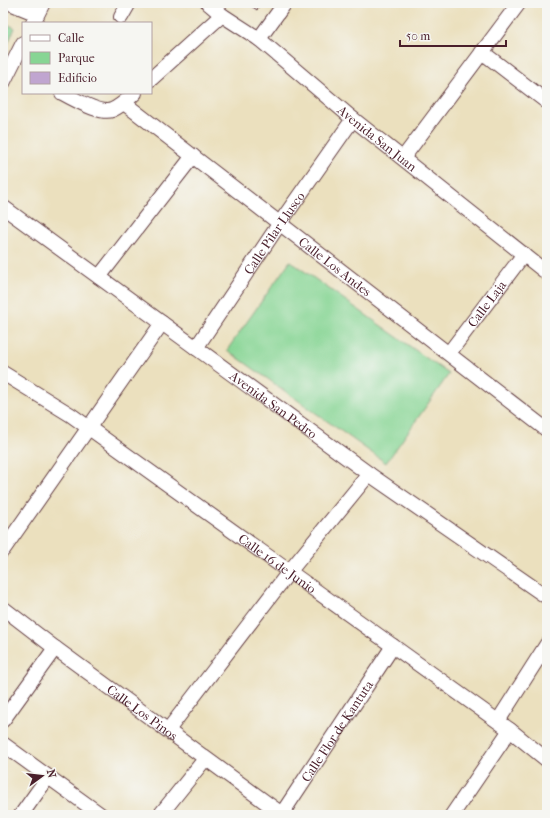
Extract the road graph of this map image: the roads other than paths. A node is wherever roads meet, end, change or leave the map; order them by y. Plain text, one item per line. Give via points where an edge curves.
1 (10, 3) edge
2 (129, 3) edge
3 (208, 3) edge
4 (285, 3) edge
5 (519, 3) edge
6 (37, 13) edge
7 (222, 15) junction
8 (121, 17) dead end
9 (259, 39) junction
10 (22, 48) edge
11 (482, 52) junction
12 (17, 72) edge
13 (152, 78) edge
14 (3, 83) edge
15 (64, 94) edge
16 (134, 94) edge
17 (547, 102) edge
18 (124, 103) junction
19 (354, 119) junction
20 (193, 156) junction
21 (403, 158) junction
22 (3, 208) edge
23 (280, 223) junction
24 (524, 254) junction
25 (547, 272) edge
26 (99, 278) junction
27 (162, 323) junction
28 (196, 348) junction
29 (449, 353) junction
30 (3, 373) edge
31 (90, 428) junction
32 (547, 430) edge
33 (369, 474) junction
34 (3, 550) edge
35 (289, 572) junction
36 (547, 597) edge
37 (3, 608) edge
38 (547, 644) edge
39 (393, 646) junction
40 (55, 648) junction
41 (3, 720) edge
42 (498, 721) junction
43 (168, 730) junction
44 (510, 730) junction
45 (3, 744) edge
46 (205, 759) junction
47 (547, 760) edge
48 (48, 777) junction
49 (21, 815) edge
50 (101, 815) edge
51 (160, 815) edge
52 (282, 815) edge
53 (452, 815) edge

1 - 6 street
2 - 8 street
3 - 7 street, Avenida San Juan
4 - 9 street
5 - 11 street
7 - 9 street, Avenida San Juan
7 - 13 street
9 - 19 street, Avenida San Juan
10 - 12 street
11 - 17 street
11 - 21 street
12 - 14 street
15 - 18 street via 101,112 110,111
16 - 18 street
18 - 20 street, Calle Los Andes
19 - 21 street, Avenida San Juan
19 - 23 street, Calle Pilar Llusco
20 - 23 street, Calle Los Andes
20 - 26 street
21 - 24 street, Avenida San Juan
22 - 26 street, Avenida San Pedro
23 - 28 street, Calle Pilar Llusco
23 - 29 street, Calle Los Andes
24 - 25 street, Avenida San Juan
24 - 29 street, Calle Laja
26 - 27 street, Avenida San Pedro
27 - 28 street, Avenida San Pedro
27 - 31 street
28 - 33 street, Avenida San Pedro
29 - 32 street, Calle Los Andes
30 - 31 street, Calle 16 de Junio
31 - 34 street
31 - 35 street, Calle 16 de Junio
33 - 35 street
33 - 36 street, Avenida San Pedro
35 - 39 street, Calle 16 de Junio
35 - 43 street
37 - 40 street, Calle Los Pinos
38 - 42 street
39 - 42 street, Calle 16 de Junio
39 - 52 street, Calle Flor de Kantuta
40 - 41 street
40 - 43 street, Calle Los Pinos
42 - 44 street, Calle 16 de Junio
43 - 46 street, Calle Los Pinos
44 - 47 street, Calle 16 de Junio
44 - 53 street
45 - 48 street
46 - 51 street
46 - 52 street, Calle Los Pinos
48 - 49 street
48 - 50 street

